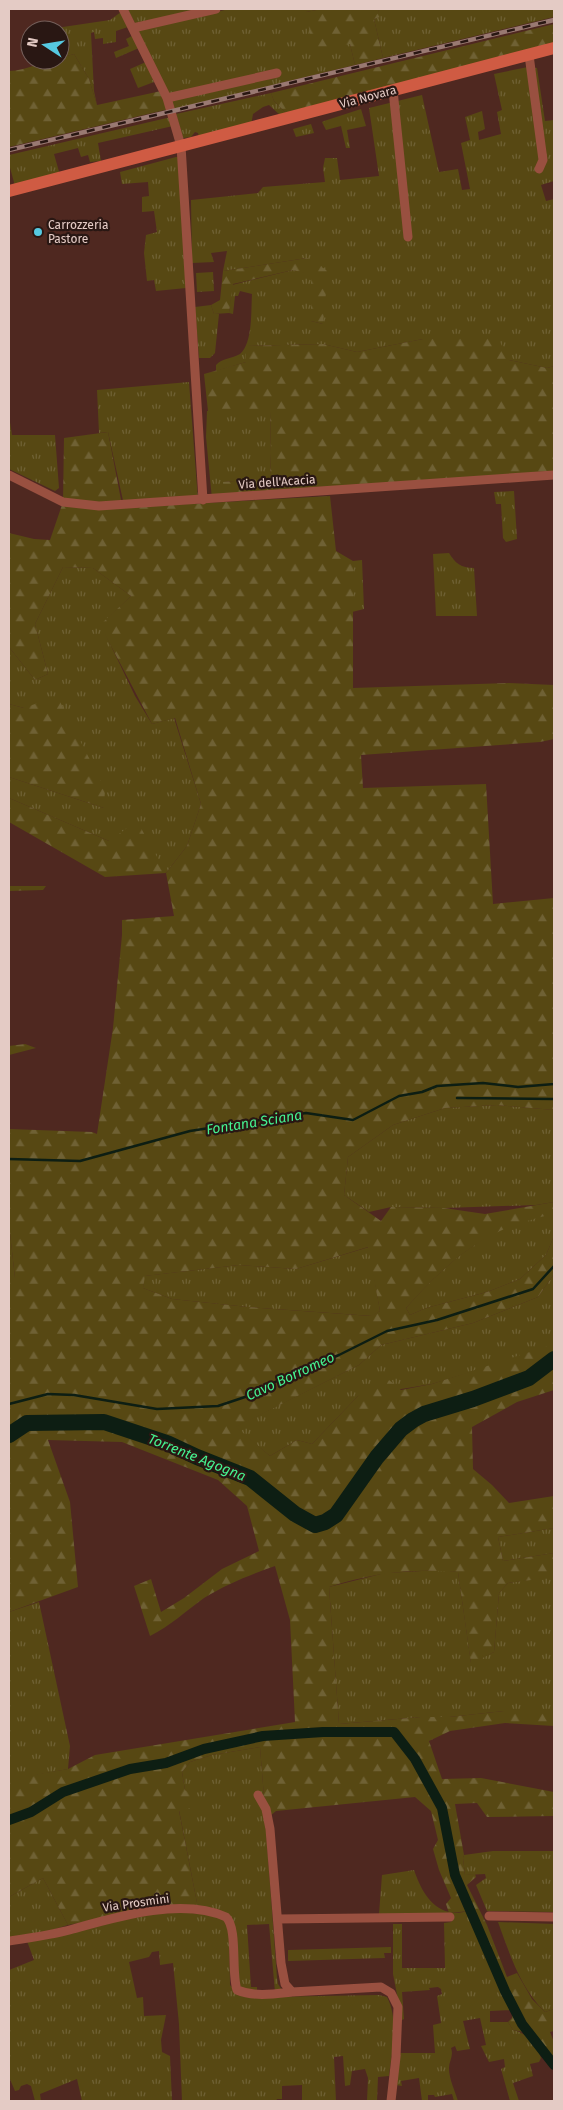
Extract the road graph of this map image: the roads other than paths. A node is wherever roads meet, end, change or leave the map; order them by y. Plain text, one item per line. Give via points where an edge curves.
1 (124, 9) edge
2 (216, 9) edge
3 (133, 28) junction
4 (554, 48) edge
5 (529, 54) junction
6 (277, 73) dead end
7 (393, 90) junction
8 (167, 98) junction
9 (182, 146) junction
10 (539, 169) dead end
11 (9, 191) edge
12 (408, 237) dead end
13 (9, 475) edge
14 (554, 475) edge
15 (203, 500) junction
16 (258, 1795) dead end
17 (488, 1916) dead end
18 (450, 1917) dead end
19 (554, 1917) edge
20 (278, 1919) junction
21 (9, 1941) edge
22 (292, 1992) junction
23 (391, 2101) edge

1 - 3 street
2 - 3 street
3 - 8 street
4 - 5 main road, Via Novara
5 - 7 main road, Via Novara
5 - 10 street via 543,160
6 - 8 street
7 - 9 main road, Via Novara
7 - 12 street
8 - 9 street
9 - 11 main road, Via Novara
9 - 15 street
13 - 15 street, Via dell'Acacia via 63,502 99,506
14 - 15 street, Via dell'Acacia
16 - 20 street via 266,1809 270,1829
17 - 19 street
18 - 20 street
20 - 22 street via 285,1984
21 - 22 street, Via Prosmini via 162,1909 208,1911 226,1917 231,1925 237,1990 246,1994
22 - 23 street, Via Prosmini via 381,1987 392,1993 398,2007

